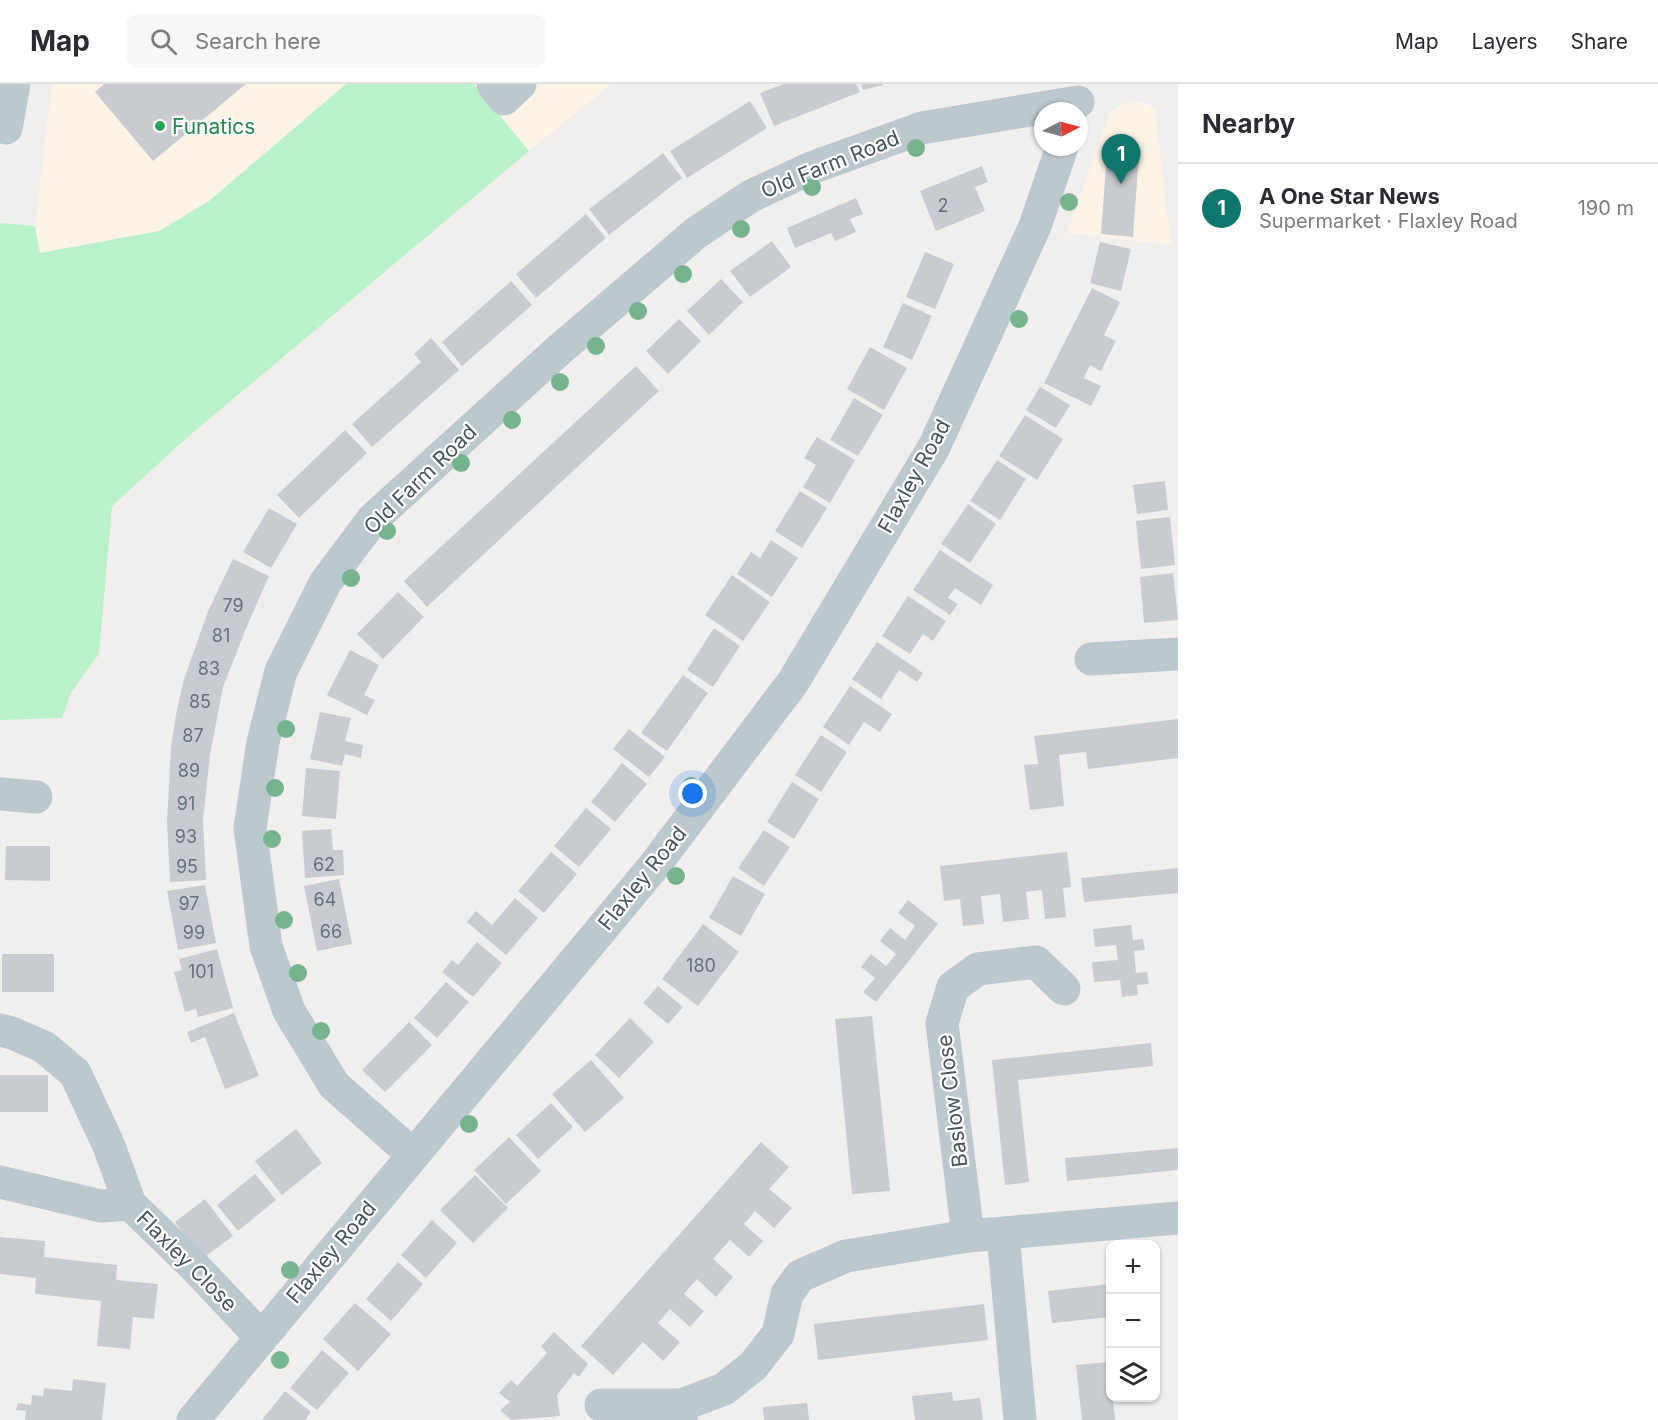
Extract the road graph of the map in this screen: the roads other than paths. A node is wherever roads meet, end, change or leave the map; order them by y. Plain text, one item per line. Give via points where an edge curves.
1 (14, 84) edge
2 (493, 84) edge
3 (520, 84) edge
4 (1080, 99) edge
5 (6, 128) dead end
6 (1059, 156) edge
7 (1178, 654) edge
8 (1091, 659) dead end
9 (0, 794) edge
10 (36, 797) dead end
11 (1064, 989) dead end
12 (0, 1030) edge
13 (412, 1154) junction
14 (0, 1182) edge
15 (130, 1204) junction
16 (1178, 1218) edge
17 (1003, 1234) junction
18 (968, 1236) junction
19 (261, 1337) junction
20 (601, 1405) dead end
21 (682, 1413) edge
22 (193, 1420) edge
23 (1020, 1420) edge

1 - 5 street
2 - 3 street via 504,99
4 - 13 street, Old Farm Road via 922,128 811,168 751,196 696,233 559,350 373,519 325,583 281,671 263,741 250,828 266,946 289,1011 334,1085
6 - 13 street, Flaxley Road via 1035,226 934,447 793,682 654,866
7 - 8 street
9 - 10 street
11 - 18 street, Baslow Close via 1036,962 978,969 953,987 942,1023
12 - 15 street via 44,1047 75,1073 110,1146
13 - 19 street, Flaxley Road
14 - 15 street, Flaxley Close via 101,1206
15 - 19 street, Flaxley Close
16 - 17 street
17 - 18 street
17 - 23 street
18 - 21 street via 846,1256 800,1276 787,1294 778,1334 753,1366 724,1389
19 - 22 street, Flaxley Road
20 - 21 street

